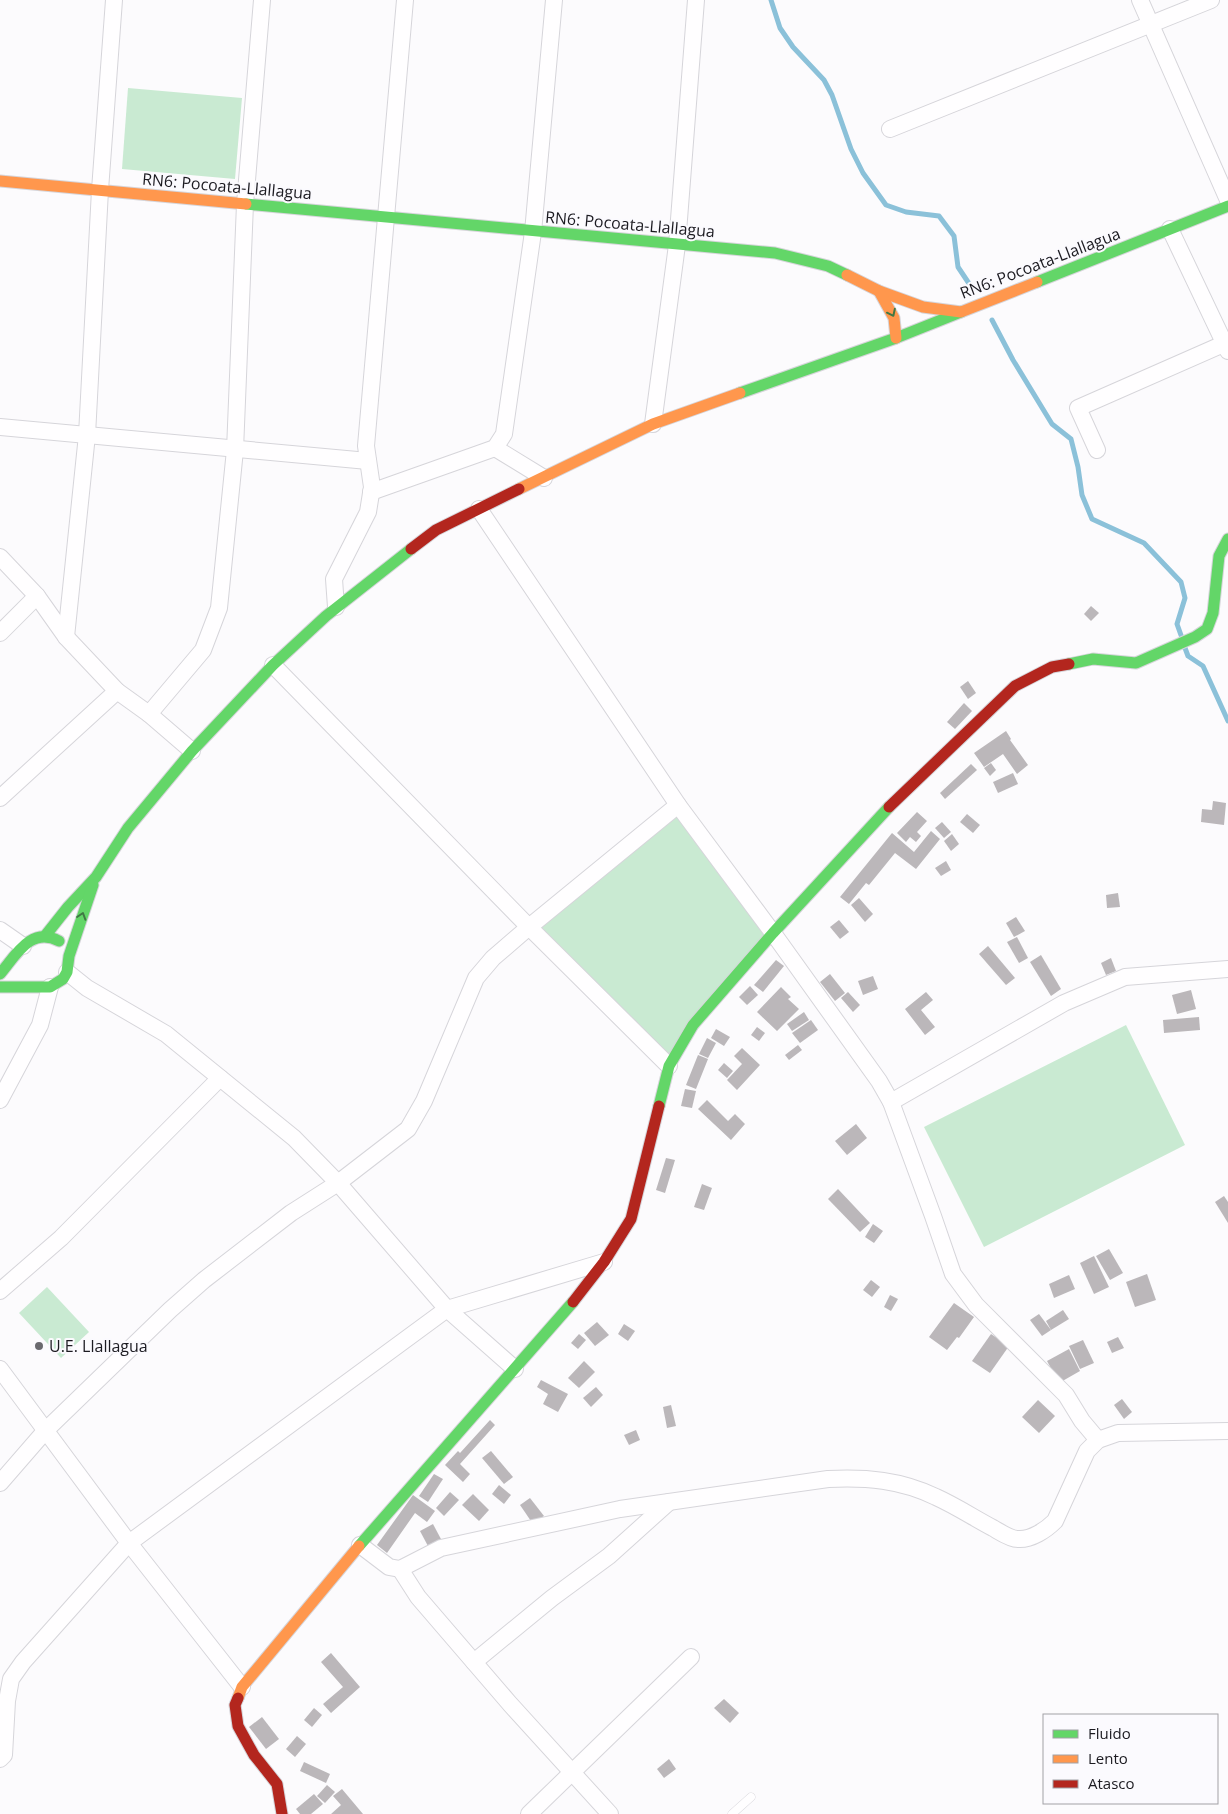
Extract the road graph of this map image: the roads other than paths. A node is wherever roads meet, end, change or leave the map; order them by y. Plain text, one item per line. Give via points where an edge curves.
1 (114, 0) edge
2 (262, 0) edge
3 (405, 0) edge
4 (554, 0) edge
5 (696, 0) edge
6 (1140, 0) edge
7 (1211, 0) edge
8 (1150, 24) junction
9 (890, 129) dead end
10 (0, 181) edge
11 (100, 190) junction
12 (1228, 200) edge
13 (245, 204) junction
14 (1228, 206) edge
15 (387, 218) junction
16 (1170, 229) junction
17 (533, 232) junction
18 (677, 245) junction
19 (878, 291) junction
20 (961, 312) junction
21 (896, 338) junction
22 (1227, 345) edge
23 (652, 424) junction
24 (0, 427) edge
25 (87, 435) junction
26 (495, 448) junction
27 (235, 450) junction
28 (1097, 450) dead end
29 (368, 461) junction
30 (544, 478) junction
31 (371, 492) junction
32 (479, 509) junction
33 (1228, 539) edge
34 (0, 557) edge
35 (37, 596) junction
36 (336, 607) junction
37 (0, 634) edge
38 (66, 637) junction
39 (273, 665) junction
40 (117, 691) junction
41 (149, 714) junction
42 (192, 751) junction
43 (0, 798) edge
44 (678, 805) junction
45 (96, 877) junction
46 (529, 927) junction
47 (0, 930) edge
48 (773, 933) junction
49 (45, 936) junction
50 (21, 949) junction
51 (68, 964) junction
52 (18, 966) dead end
53 (1228, 969) edge
54 (0, 974) edge
55 (24, 978) dead end
56 (42, 986) junction
57 (0, 987) edge
58 (668, 1066) junction
59 (220, 1078) junction
60 (0, 1100) edge
61 (891, 1102) junction
62 (338, 1183) junction
63 (604, 1262) junction
64 (0, 1291) edge
65 (447, 1309) junction
66 (0, 1369) edge
67 (515, 1369) junction
68 (46, 1430) junction
69 (1228, 1431) edge
70 (1098, 1440) junction
71 (0, 1483) edge
72 (669, 1502) junction
73 (129, 1543) junction
74 (360, 1545) junction
75 (400, 1568) junction
76 (691, 1657) dead end
77 (474, 1662) junction
78 (242, 1687) junction
79 (0, 1759) edge
80 (572, 1772) junction
81 (751, 1796) dead end
82 (282, 1814) edge
83 (528, 1814) edge
84 (610, 1814) edge
85 (732, 1814) edge

1 - 11 street
2 - 13 street
3 - 15 street
4 - 17 street
5 - 18 street
6 - 8 street
7 - 8 street
8 - 9 street
8 - 12 street
10 - 11 main road, RN6: Pocoata-Llallagua
11 - 13 main road, RN6: Pocoata-Llallagua
11 - 25 street
13 - 15 main road, RN6: Pocoata-Llallagua
13 - 27 street
14 - 16 main road, RN6: Pocoata-Llallagua
15 - 17 main road, RN6: Pocoata-Llallagua
15 - 29 street via 366,446
16 - 20 main road, RN6: Pocoata-Llallagua
16 - 22 street
17 - 18 main road, RN6: Pocoata-Llallagua
17 - 26 street via 504,434
18 - 19 main road, RN6: Pocoata-Llallagua via 774,253 828,266
18 - 23 street
19 - 20 main road, RN6: Pocoata-Llallagua via 923,307
19 -> 21 main road via 898,324
20 - 21 main road
21 - 23 main road
22 - 28 street via 1078,408
23 - 30 main road
24 - 25 street
25 - 27 street
25 - 38 street
26 - 30 street
26 - 31 street
27 - 29 street
27 - 41 street via 220,608 203,650
29 - 31 street
30 - 32 main road
31 - 36 street via 368,512 334,579
32 - 36 main road via 436,530
32 - 44 street
33 - 48 main road via 1219,556 1213,613 1207,629 1136,663 1093,659 1052,667 1015,686 889,807
34 - 35 street
35 - 37 street
35 - 38 street
36 - 39 main road
38 - 40 street
39 - 42 main road
39 - 46 street
40 - 41 street
40 - 43 street
41 - 42 street
42 - 45 main road via 128,828
44 - 46 street
44 - 48 street
45 - 49 main road
51 -> 45 main road
46 - 58 street
46 - 62 street via 493,958 476,978 424,1101 408,1129
47 - 50 street
48 - 58 main road via 693,1025
48 - 61 street
49 - 50 main road via 29,940
49 - 51 main road via 56,938 64,946
50 - 52 main road
50 - 54 main road
51 - 56 main road via 57,984
51 - 59 street via 87,988 166,1034
53 - 61 street via 1124,976 1064,1003
55 - 56 main road
56 - 57 main road
56 - 60 street via 40,1025
58 - 63 main road via 631,1219
59 - 62 street via 294,1138
59 - 64 street via 61,1238
61 - 70 street via 953,1274 976,1305 1066,1394
62 - 65 street
62 - 68 street via 291,1213 204,1280
63 - 65 street
63 - 67 main road
65 - 67 street
65 - 73 street
66 - 68 street
67 - 74 main road
68 - 71 street
68 - 73 street
69 - 70 street via 1118,1433
70 - 72 street via 1087,1451 1055,1521 1047,1529 1017,1539 935,1496 904,1485 862,1478 819,1480
72 - 75 street via 620,1509 441,1548
72 - 77 street via 609,1556
73 - 78 street
73 - 79 street via 11,1679 4,1755
74 - 75 street via 389,1567
74 - 78 main road
75 - 77 street via 418,1597
76 - 80 street
77 - 80 street
78 - 82 main road via 236,1705 238,1726 254,1755 277,1784
80 - 83 street
80 - 84 street
81 - 85 lane

